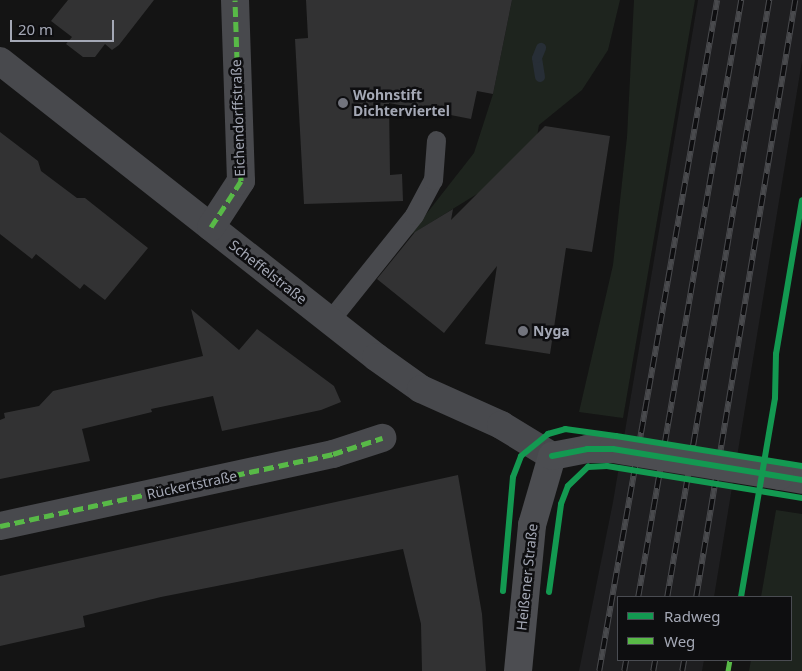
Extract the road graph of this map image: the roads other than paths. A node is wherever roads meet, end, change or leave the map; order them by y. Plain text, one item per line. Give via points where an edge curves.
1 (235, 0) edge
2 (0, 61) edge
3 (436, 140) dead end
4 (211, 227) junction
5 (330, 320) junction
6 (382, 438) dead end
7 (552, 456) junction
8 (791, 478) edge
9 (0, 526) edge
10 (518, 671) edge

1 - 4 street, Eichendorffstraße via 241,181
2 - 4 street, Scheffelstraße
3 - 5 lane via 433,180 414,215
4 - 5 street, Scheffelstraße
5 - 7 street, Scheffelstraße via 421,389 501,425
6 - 9 street, Rückertstraße via 333,454
7 - 8 street, bridge via 613,448
7 - 10 street, Heißener Straße via 532,525

